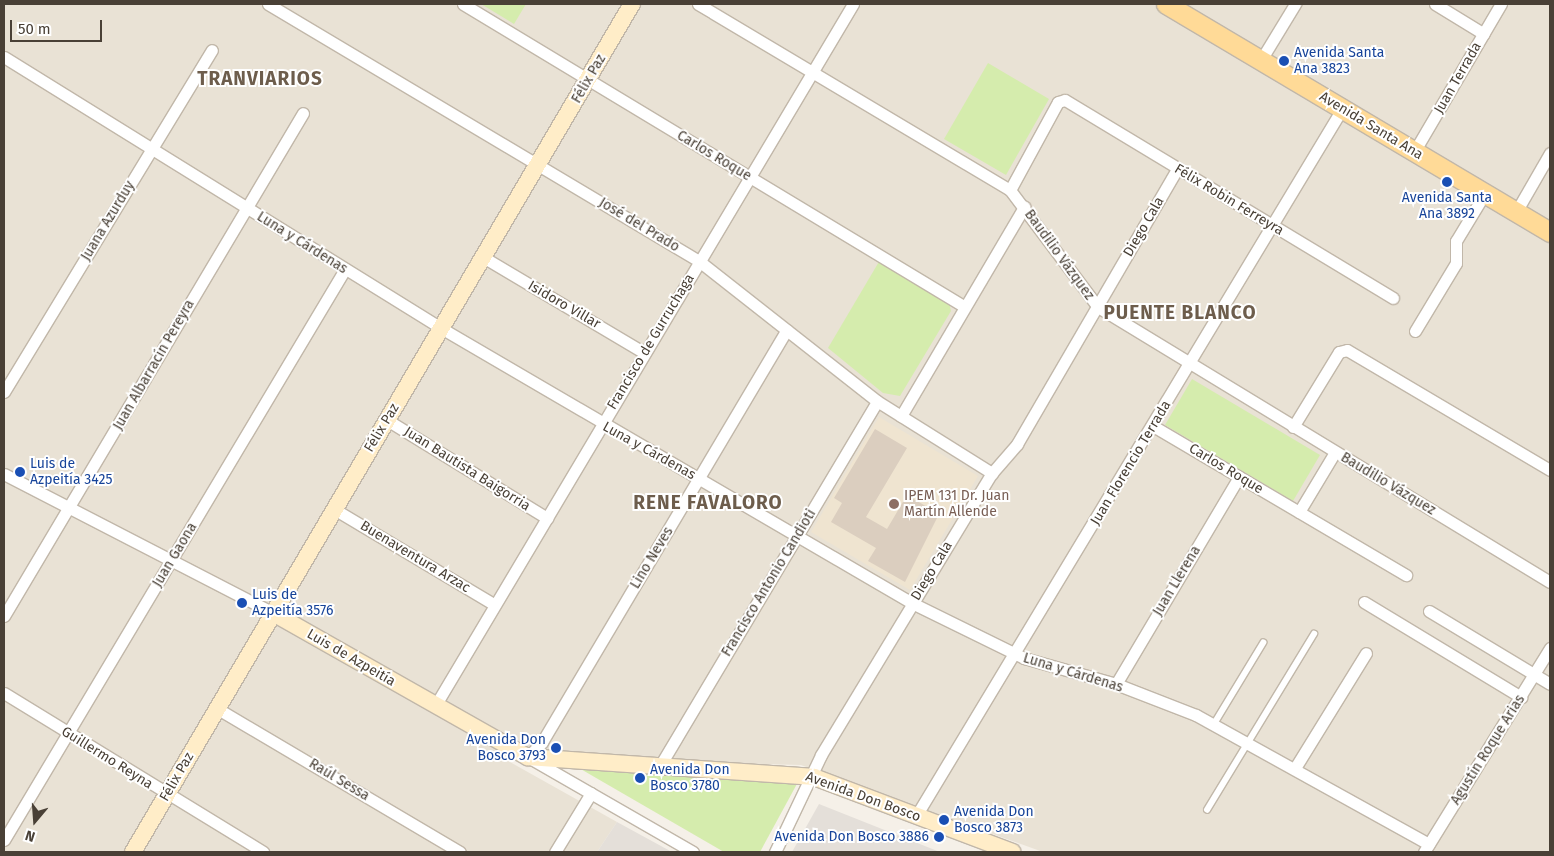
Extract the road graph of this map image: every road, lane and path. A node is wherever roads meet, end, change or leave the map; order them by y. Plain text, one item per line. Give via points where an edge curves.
1 (268, 4) edge
2 (463, 4) edge
3 (632, 4) edge
4 (698, 4) edge
5 (853, 4) edge
6 (1295, 4) edge
7 (1435, 4) edge
8 (1501, 4) edge
9 (1172, 5) edge
10 (1484, 34) junction
11 (212, 50) dead end
12 (4, 57) edge
13 (1261, 60) junction
14 (812, 71) junction
15 (589, 79) junction
16 (1342, 108) junction
17 (302, 113) dead end
18 (151, 150) junction
19 (1414, 152) junction
20 (1550, 153) edge
21 (537, 165) junction
22 (1177, 169) junction
23 (749, 177) junction
24 (1010, 190) junction
25 (1485, 193) junction
26 (1024, 207) junction
27 (246, 208) junction
28 (1516, 212) junction
29 (1271, 225) junction
30 (1550, 232) edge
31 (483, 257) junction
32 (700, 261) junction
33 (345, 269) junction
34 (1393, 298) dead end
35 (965, 307) junction
36 (1098, 307) junction
37 (441, 328) junction
38 (787, 330) junction
39 (1415, 331) dead end
40 (645, 353) junction
41 (1189, 365) junction
42 (4, 392) edge
43 (877, 401) junction
44 (901, 416) junction
45 (387, 420) junction
46 (602, 425) junction
47 (1153, 426) junction
48 (1293, 427) junction
49 (1335, 452) junction
50 (1550, 470) edge
51 (992, 473) junction
52 (4, 474) edge
53 (1239, 477) junction
54 (699, 479) junction
55 (70, 507) junction
56 (334, 509) junction
57 (1299, 512) junction
58 (547, 518) junction
59 (797, 537) junction
60 (173, 558) junction
61 (1406, 575) dead end
62 (1550, 582) edge
63 (1364, 602) dead end
64 (912, 603) junction
65 (495, 605) junction
66 (1429, 611) dead end
67 (273, 613) junction
68 (4, 616) edge
69 (1314, 634) dead end
70 (1263, 643) dead end
71 (1550, 648) edge
72 (1366, 653) dead end
73 (1016, 655) junction
74 (1535, 673) junction
75 (1116, 684) junction
76 (1550, 684) edge
77 (4, 693) edge
78 (1521, 697) junction
79 (435, 706) junction
80 (218, 709) junction
81 (1214, 724) junction
82 (68, 732) junction
83 (1248, 742) junction
84 (528, 757) junction
85 (661, 764) junction
86 (1295, 768) junction
87 (814, 777) junction
88 (591, 793) junction
89 (167, 795) junction
90 (1207, 810) dead end
91 (916, 816) junction
92 (4, 840) edge
93 (1427, 848) edge
94 (134, 852) edge
95 (263, 852) edge
96 (460, 852) edge
97 (555, 852) edge
98 (691, 852) edge
99 (775, 852) edge
100 (1012, 852) edge

1 - 21 street, José del Prado
2 - 15 street, Carlos Roque
3 - 15 main road, Félix Paz
4 - 14 street, Baudilio Vázquez
5 - 14 street, Francisco de Gurruchaga
6 - 13 street
7 - 10 street
8 - 10 street, Juan Terrada
9 - 13 main road, Avenida Santa Ana
10 - 19 street, Juan Terrada
11 - 18 street, Juana Azurduy
12 - 18 street, Luna y Cárdenas
13 - 16 main road, Avenida Santa Ana
14 - 23 street, Francisco de Gurruchaga
14 - 24 street, Baudilio Vázquez
15 - 21 main road, Félix Paz
15 - 23 street, Carlos Roque
16 - 19 main road, Avenida Santa Ana
16 - 29 street, Juan Florencio Terrada
17 - 27 street, Juan Albarracín Pereyra
18 - 27 street, Luna y Cárdenas
18 - 42 street, Juana Azurduy
19 - 25 main road, Avenida Santa Ana
20 - 28 street
21 - 31 main road, Félix Paz
21 - 32 street, José del Prado
22 - 24 street, Félix Robin Ferreyra via 1065,100 1058,102
22 - 29 street, Félix Robin Ferreyra
22 - 36 street, Diego Cala
23 - 32 street, Francisco de Gurruchaga
23 - 35 street, Carlos Roque
24 - 26 street, Baudilio Vázquez
25 - 28 main road, Avenida Santa Ana
25 - 39 street via 1456,241 1456,263
26 - 35 street
26 - 36 street, Baudilio Vázquez
27 - 33 street, Luna y Cárdenas
27 - 55 street, Juan Albarracín Pereyra
28 - 30 main road, Avenida Santa Ana
29 - 34 street, Félix Robin Ferreyra
29 - 41 street, Juan Florencio Terrada
31 - 37 main road, Félix Paz
31 - 40 street, Isidoro Villar
32 - 38 street, José del Prado
32 - 40 street, Francisco de Gurruchaga
33 - 37 street, Luna y Cárdenas
33 - 60 street, Juan Gaona
35 - 44 street
36 - 41 street, Baudilio Vázquez
36 - 51 street, Diego Cala via 1017,444
37 - 45 main road, Félix Paz
37 - 46 street, Luna y Cárdenas
38 - 43 street, José del Prado
38 - 54 street, Lino Neves
40 - 46 street, Francisco de Gurruchaga
41 - 47 street, Juan Florencio Terrada
41 - 48 street, Baudilio Vázquez
43 - 44 street, José del Prado
43 - 59 street, Francisco Antonio Candioti
44 - 51 street, José del Prado
45 - 56 main road, Félix Paz
45 - 58 street, Juan Bautista Baigorria
46 - 54 street, Luna y Cárdenas
46 - 58 street, Francisco de Gurruchaga
47 - 53 street, Carlos Roque
47 - 73 street, Juan Florencio Terrada
48 - 49 street, Baudilio Vázquez
48 - 50 street via 1339,352 1353,352
49 - 57 street
49 - 62 street, Baudilio Vázquez
51 - 64 street, Diego Cala
52 - 55 street, Luis de Azpeitía
53 - 57 street, Carlos Roque
53 - 75 street, Juan Llerena
54 - 59 street, Luna y Cárdenas
54 - 84 street, Lino Neves via 542,742
55 - 60 street, Luis de Azpeitía
55 - 68 street, Juan Albarracín Pereyra
56 - 65 street, Buenaventura Arzac
56 - 67 main road, Félix Paz
57 - 61 street, Carlos Roque
58 - 65 street, Francisco de Gurruchaga
59 - 64 street, Luna y Cárdenas
59 - 85 street, Francisco Antonio Candioti
60 - 67 street, Luis de Azpeitía
60 - 82 street, Juan Gaona
63 - 78 street
64 - 73 street, Luna y Cárdenas
64 - 87 street, Diego Cala via 821,755
65 - 79 street, Francisco de Gurruchaga
66 - 74 street
67 - 79 main road, Luis de Azpeitía
67 - 80 main road, Félix Paz
69 - 83 lane
70 - 81 lane
71 - 74 street, Agustín Roque Arias
72 - 86 street
73 - 75 street, Luna y Cárdenas
73 - 91 street, Juan Florencio Terrada
74 - 76 street
74 - 78 street, Agustín Roque Arias
75 - 81 street, Luna y Cárdenas
77 - 82 street, Guillermo Reyna
78 - 93 street, Agustín Roque Arias
79 - 84 main road, Luis de Azpeitía
80 - 89 main road, Félix Paz
80 - 96 street, Raúl Sessa
81 - 83 street, Luna y Cárdenas
82 - 89 street, Guillermo Reyna
82 - 92 street, Juan Gaona
83 - 86 street, Luna y Cárdenas
83 - 90 lane
84 - 85 main road, Avenida Don Bosco
84 - 88 street, Luis de Azpeitía
85 - 87 main road, Avenida Don Bosco
86 - 93 street, Luna y Cárdenas
87 - 91 main road, Avenida Don Bosco
87 - 99 street, Diego Cala
88 - 97 street
88 - 98 street, Luis de Azpeitía
89 - 94 main road, Félix Paz
89 - 95 street, Guillermo Reyna
91 - 100 main road, Avenida Don Bosco

